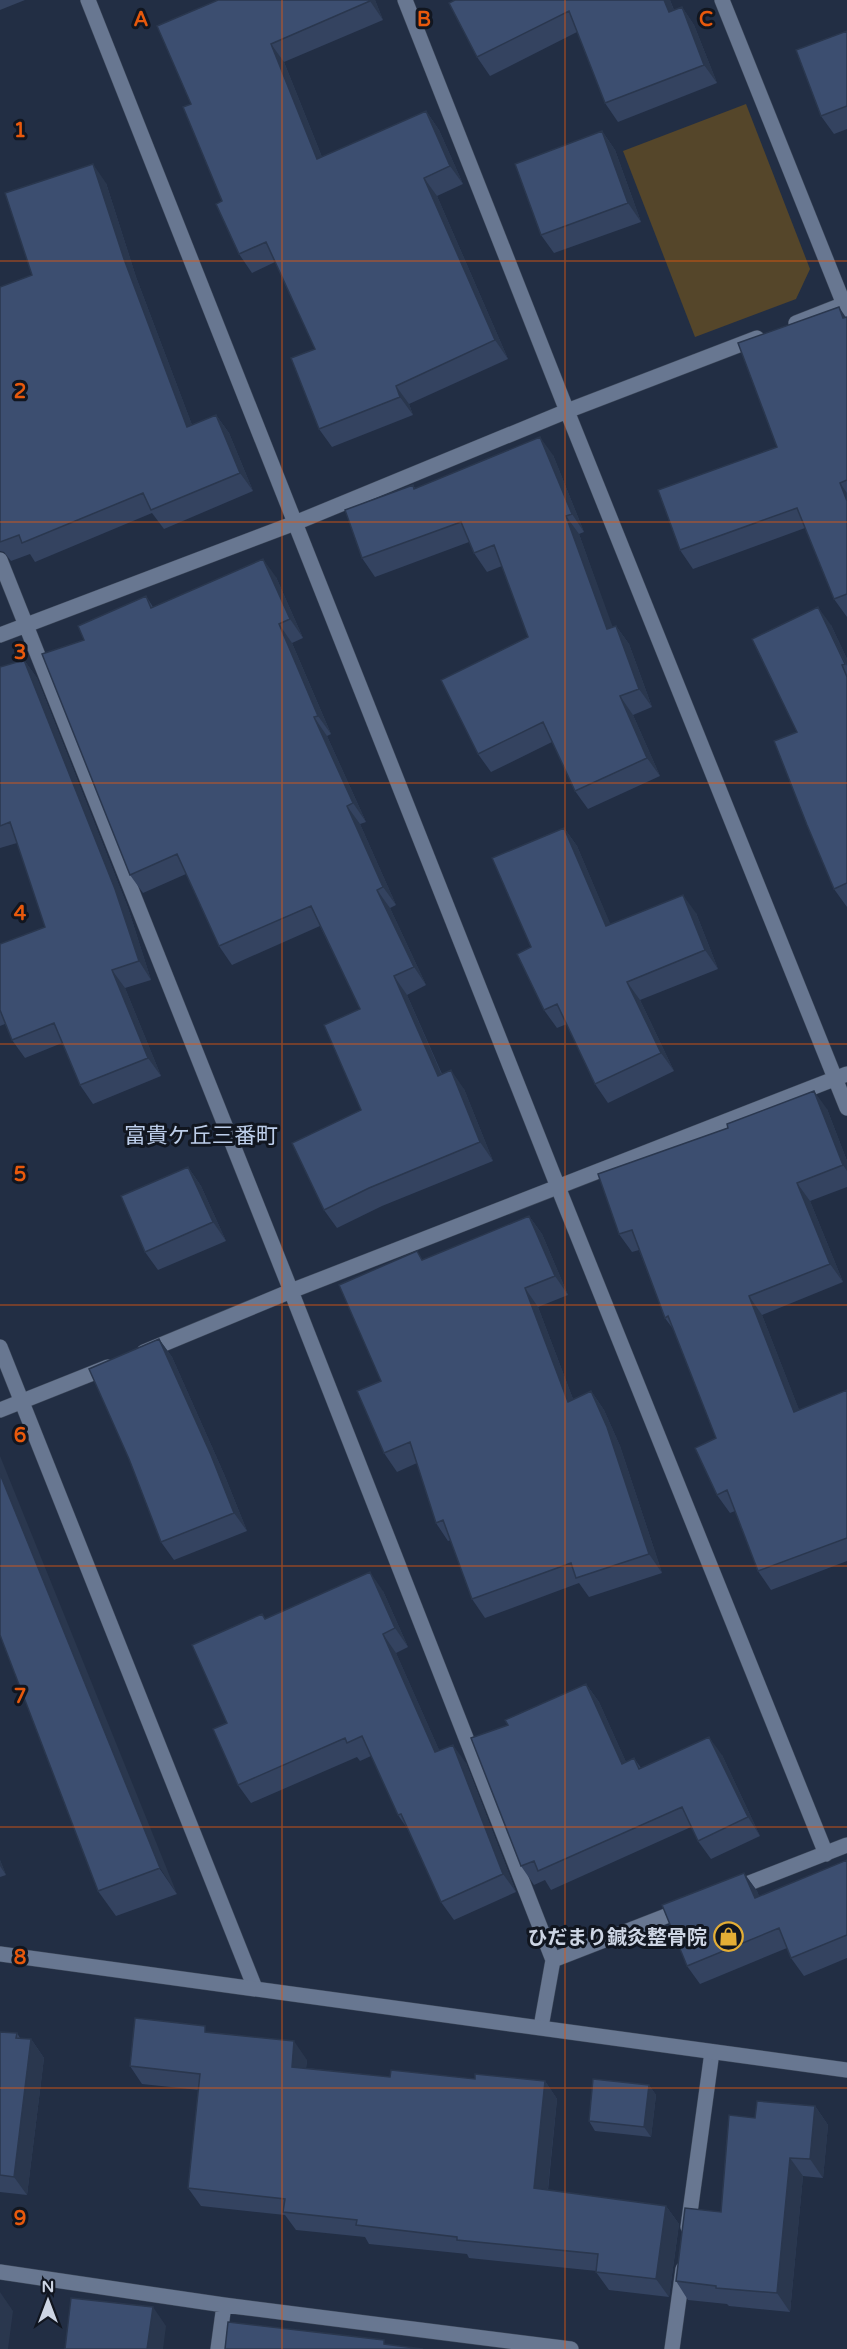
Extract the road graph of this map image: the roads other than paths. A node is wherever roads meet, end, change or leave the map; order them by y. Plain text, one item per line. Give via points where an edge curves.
1 (88, 0) edge
2 (405, 0) edge
3 (722, 0) edge
4 (846, 306) edge
5 (567, 411) junction
6 (295, 523) junction
7 (0, 560) edge
8 (26, 624) junction
9 (0, 635) edge
10 (841, 1077) edge
11 (847, 1108) edge
12 (558, 1186) junction
13 (291, 1292) junction
14 (0, 1347) edge
15 (22, 1402) junction
16 (0, 1410) edge
17 (847, 1845) edge
18 (826, 1854) junction
19 (717, 1896) edge
20 (695, 1905) edge
21 (0, 1954) edge
22 (553, 1960) junction
23 (255, 1988) junction
24 (541, 2027) junction
25 (712, 2052) junction
26 (847, 2070) edge
27 (0, 2272) edge
28 (224, 2305) junction
29 (218, 2349) edge
30 (571, 2349) edge
31 (672, 2349) edge

1 - 6 street
2 - 5 street
3 - 4 street
4 - 5 street
5 - 6 street
5 - 10 street
6 - 8 street
6 - 12 street
7 - 8 street
8 - 9 street
8 - 13 street
10 - 11 street
10 - 12 street
12 - 13 street
12 - 18 street
13 - 15 street
13 - 22 street
14 - 15 street
15 - 16 street
15 - 23 street
17 - 18 street
18 - 19 street
20 - 22 street
21 - 23 street
22 - 24 street
23 - 24 street
24 - 25 street
25 - 26 street
25 - 31 street
27 - 28 street
28 - 29 street
28 - 30 street

